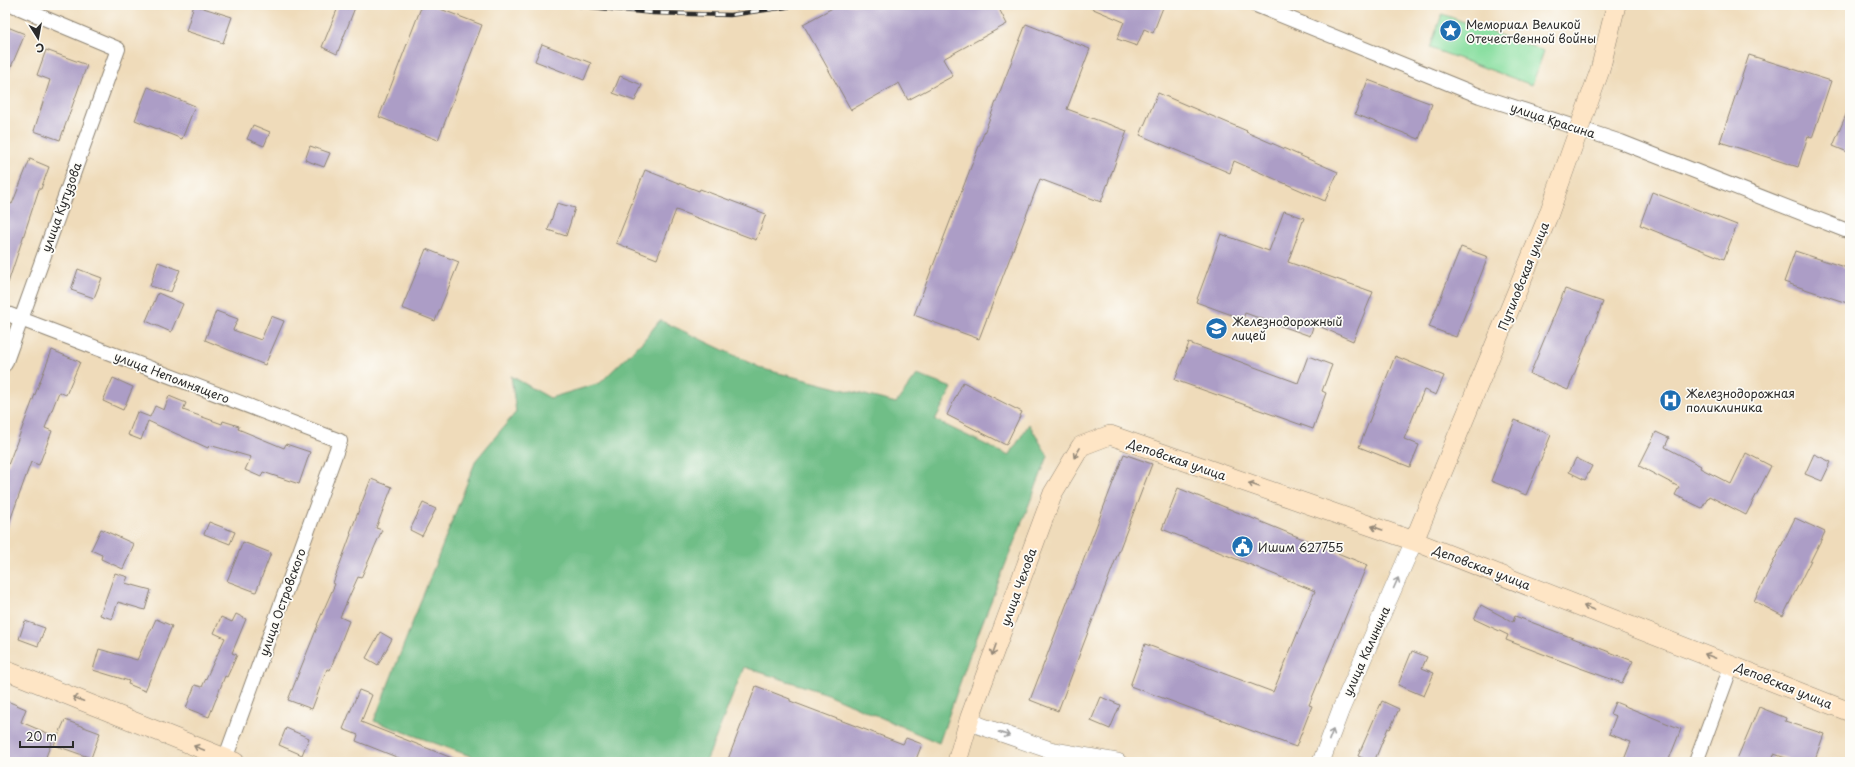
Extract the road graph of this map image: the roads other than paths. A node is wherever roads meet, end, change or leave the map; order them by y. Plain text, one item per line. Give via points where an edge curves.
1 (13, 5) edge
2 (1256, 5) edge
3 (1616, 5) edge
4 (1850, 232) edge
5 (5, 313) edge
6 (21, 320) junction
7 (5, 364) edge
8 (1110, 436) joint
9 (340, 441) joint
10 (1414, 540) junction
11 (1732, 664) junction
12 (5, 670) edge
13 (1850, 712) edge
14 (970, 717) junction
15 (228, 761) edge
16 (957, 762) edge
17 (1118, 762) edge
18 (1320, 762) edge
19 (1696, 762) edge

1 - 6 street, улица Кутузова via 118,50
2 - 4 street, улица Красина via 1480,96 1621,142
3 - 10 main road, Путиловская улица, bridge via 1600,70 1548,216
5 - 6 street, улица Непомнящего
6 - 7 street, улица Кутузова
6 - 9 street, улица Непомнящего
10 -> 8 main road, Деповская улица
8 -> 14 main road, улица Чехова via 1081,446 1053,493
9 - 15 street, улица Островского
11 -> 10 main road, Деповская улица
18 -> 10 street, улица Калинина
11 - 13 main road, Деповская улица
11 - 19 street
15 -> 12 main road
14 - 16 main road, улица Чехова
14 -> 17 street via 978,725 1050,750

